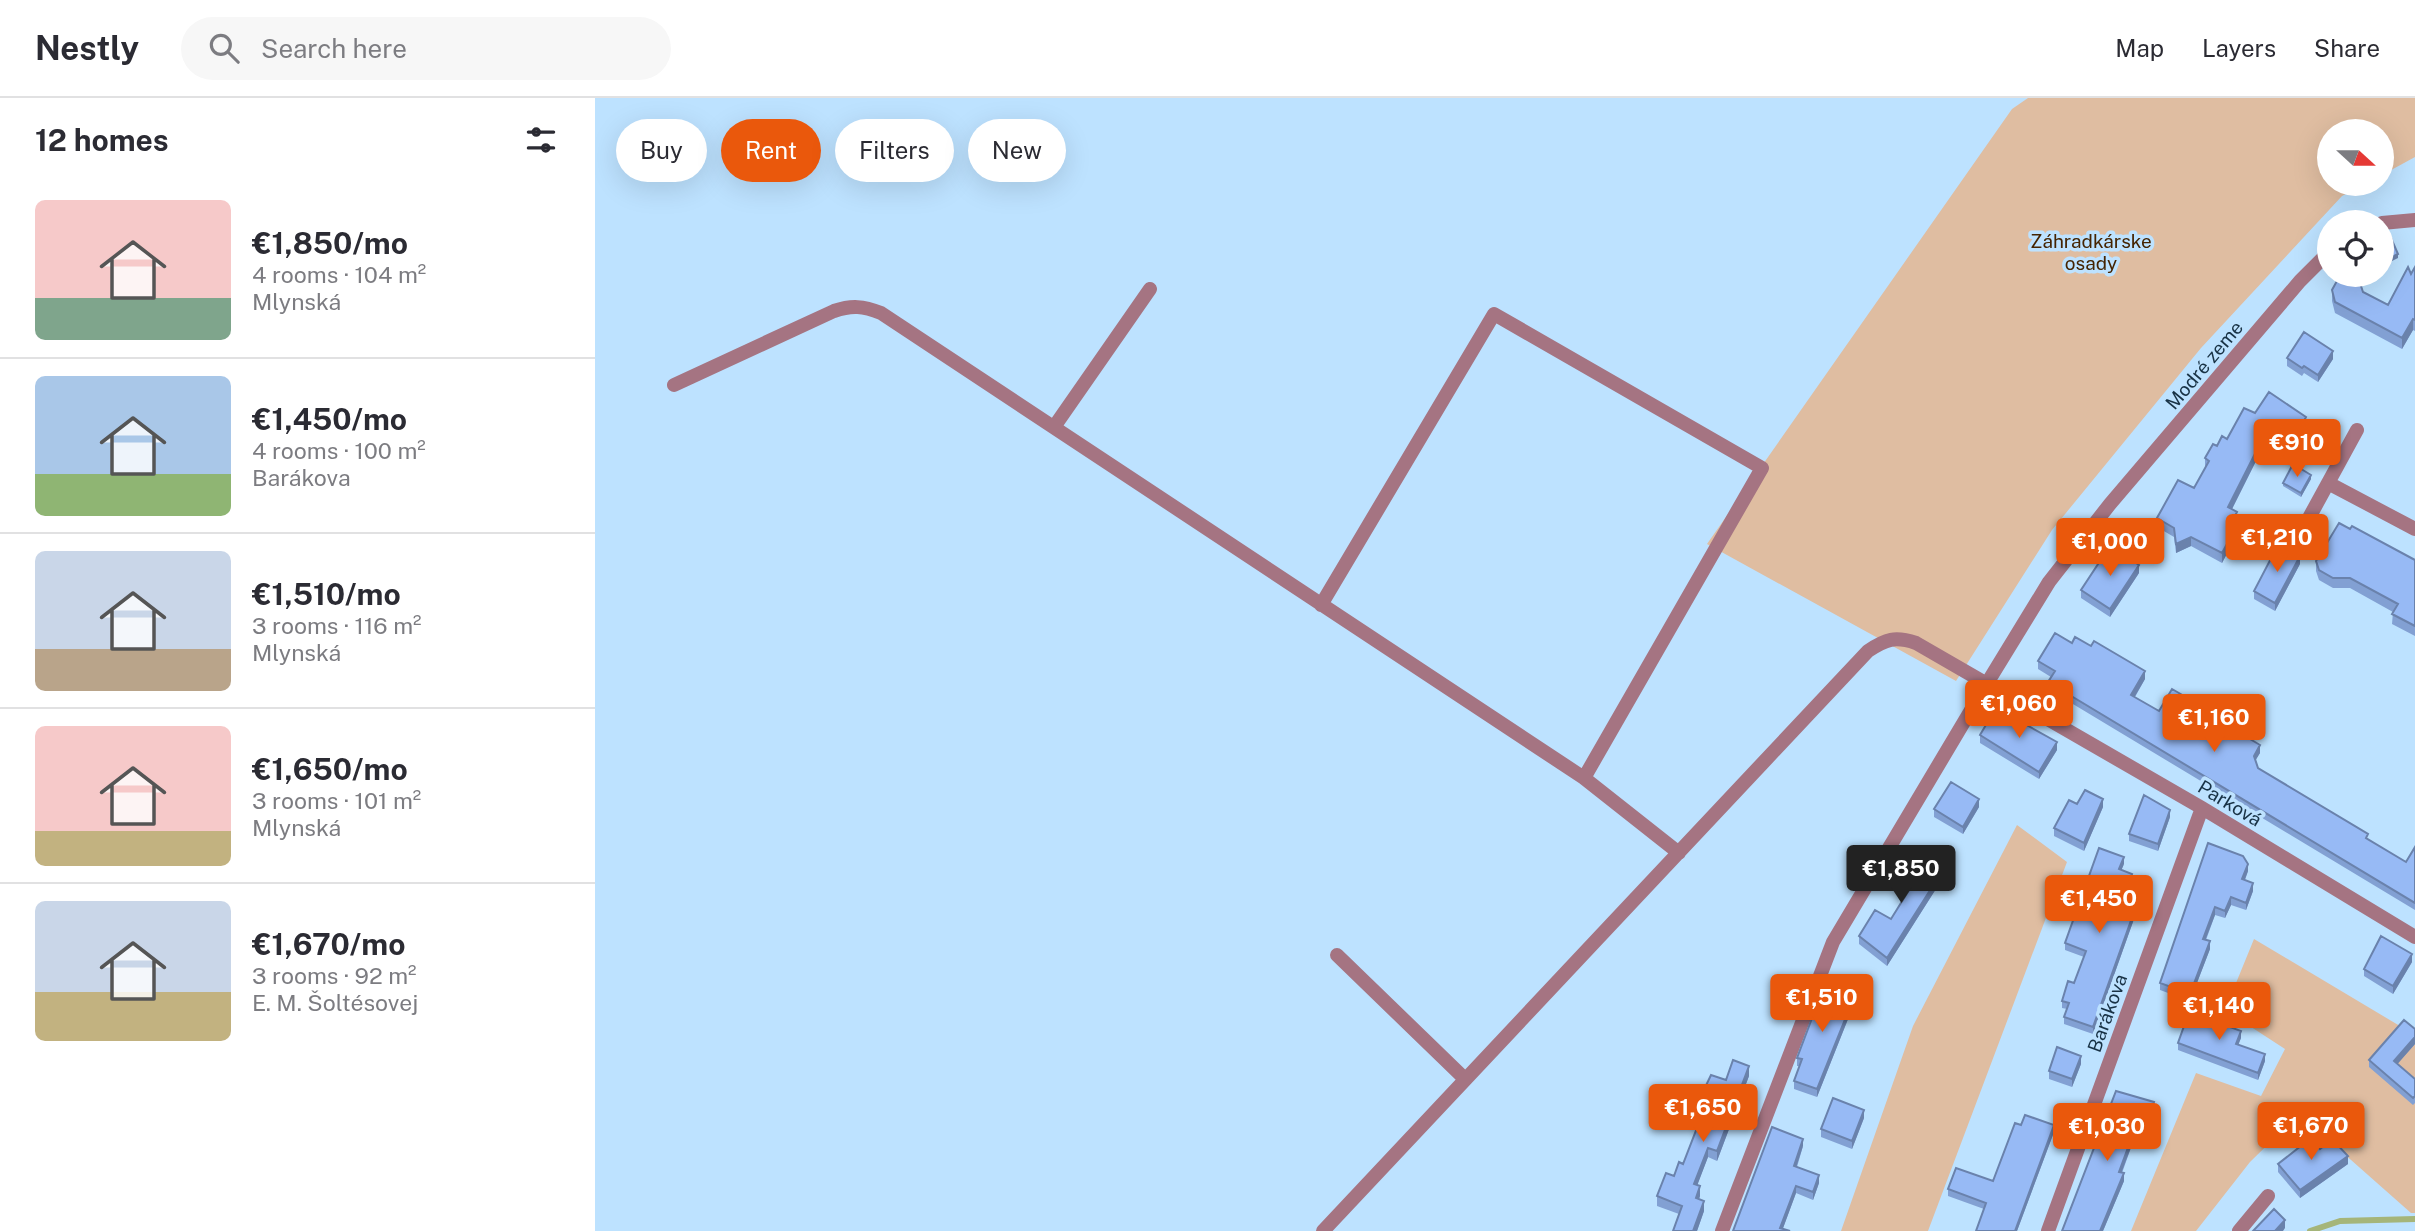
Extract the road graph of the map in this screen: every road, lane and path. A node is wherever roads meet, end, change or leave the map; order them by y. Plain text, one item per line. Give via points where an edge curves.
1 (2415, 220) edge
2 (2394, 222) edge
3 (2317, 264) edge
4 (1150, 289) dead end
5 (674, 385) dead end
6 (1054, 427) junction
7 (2357, 430) dead end
8 (2328, 483) junction
9 (2304, 527) dead end
10 (2415, 529) edge
11 (1321, 605) junction
12 (1986, 685) junction
13 (1584, 778) junction
14 (2202, 808) junction
15 (1679, 853) junction
16 (2415, 937) edge
17 (1337, 955) dead end
18 (1465, 1079) junction
19 (2268, 1196) dead end
20 (1323, 1231) edge
21 (1722, 1231) edge
22 (2048, 1231) edge
23 (2239, 1231) edge

1 - 2 street
3 - 12 street, Modré zeme via 2110,504 2049,582
4 - 6 street
5 - 6 street via 834,311 865,306
6 - 11 street
7 - 8 street
8 - 9 street
8 - 10 street
11 - 13 street
11 - 13 street via 1494,314 1762,468
12 - 14 street, Parková
12 - 15 street, Parková via 1916,643 1886,639 1868,651
12 - 21 street, Modré zeme via 1833,942
13 - 15 street
14 - 16 street, Parková
14 - 22 street, Barákova
15 - 18 street
17 - 18 street
18 - 20 street
19 - 23 street

